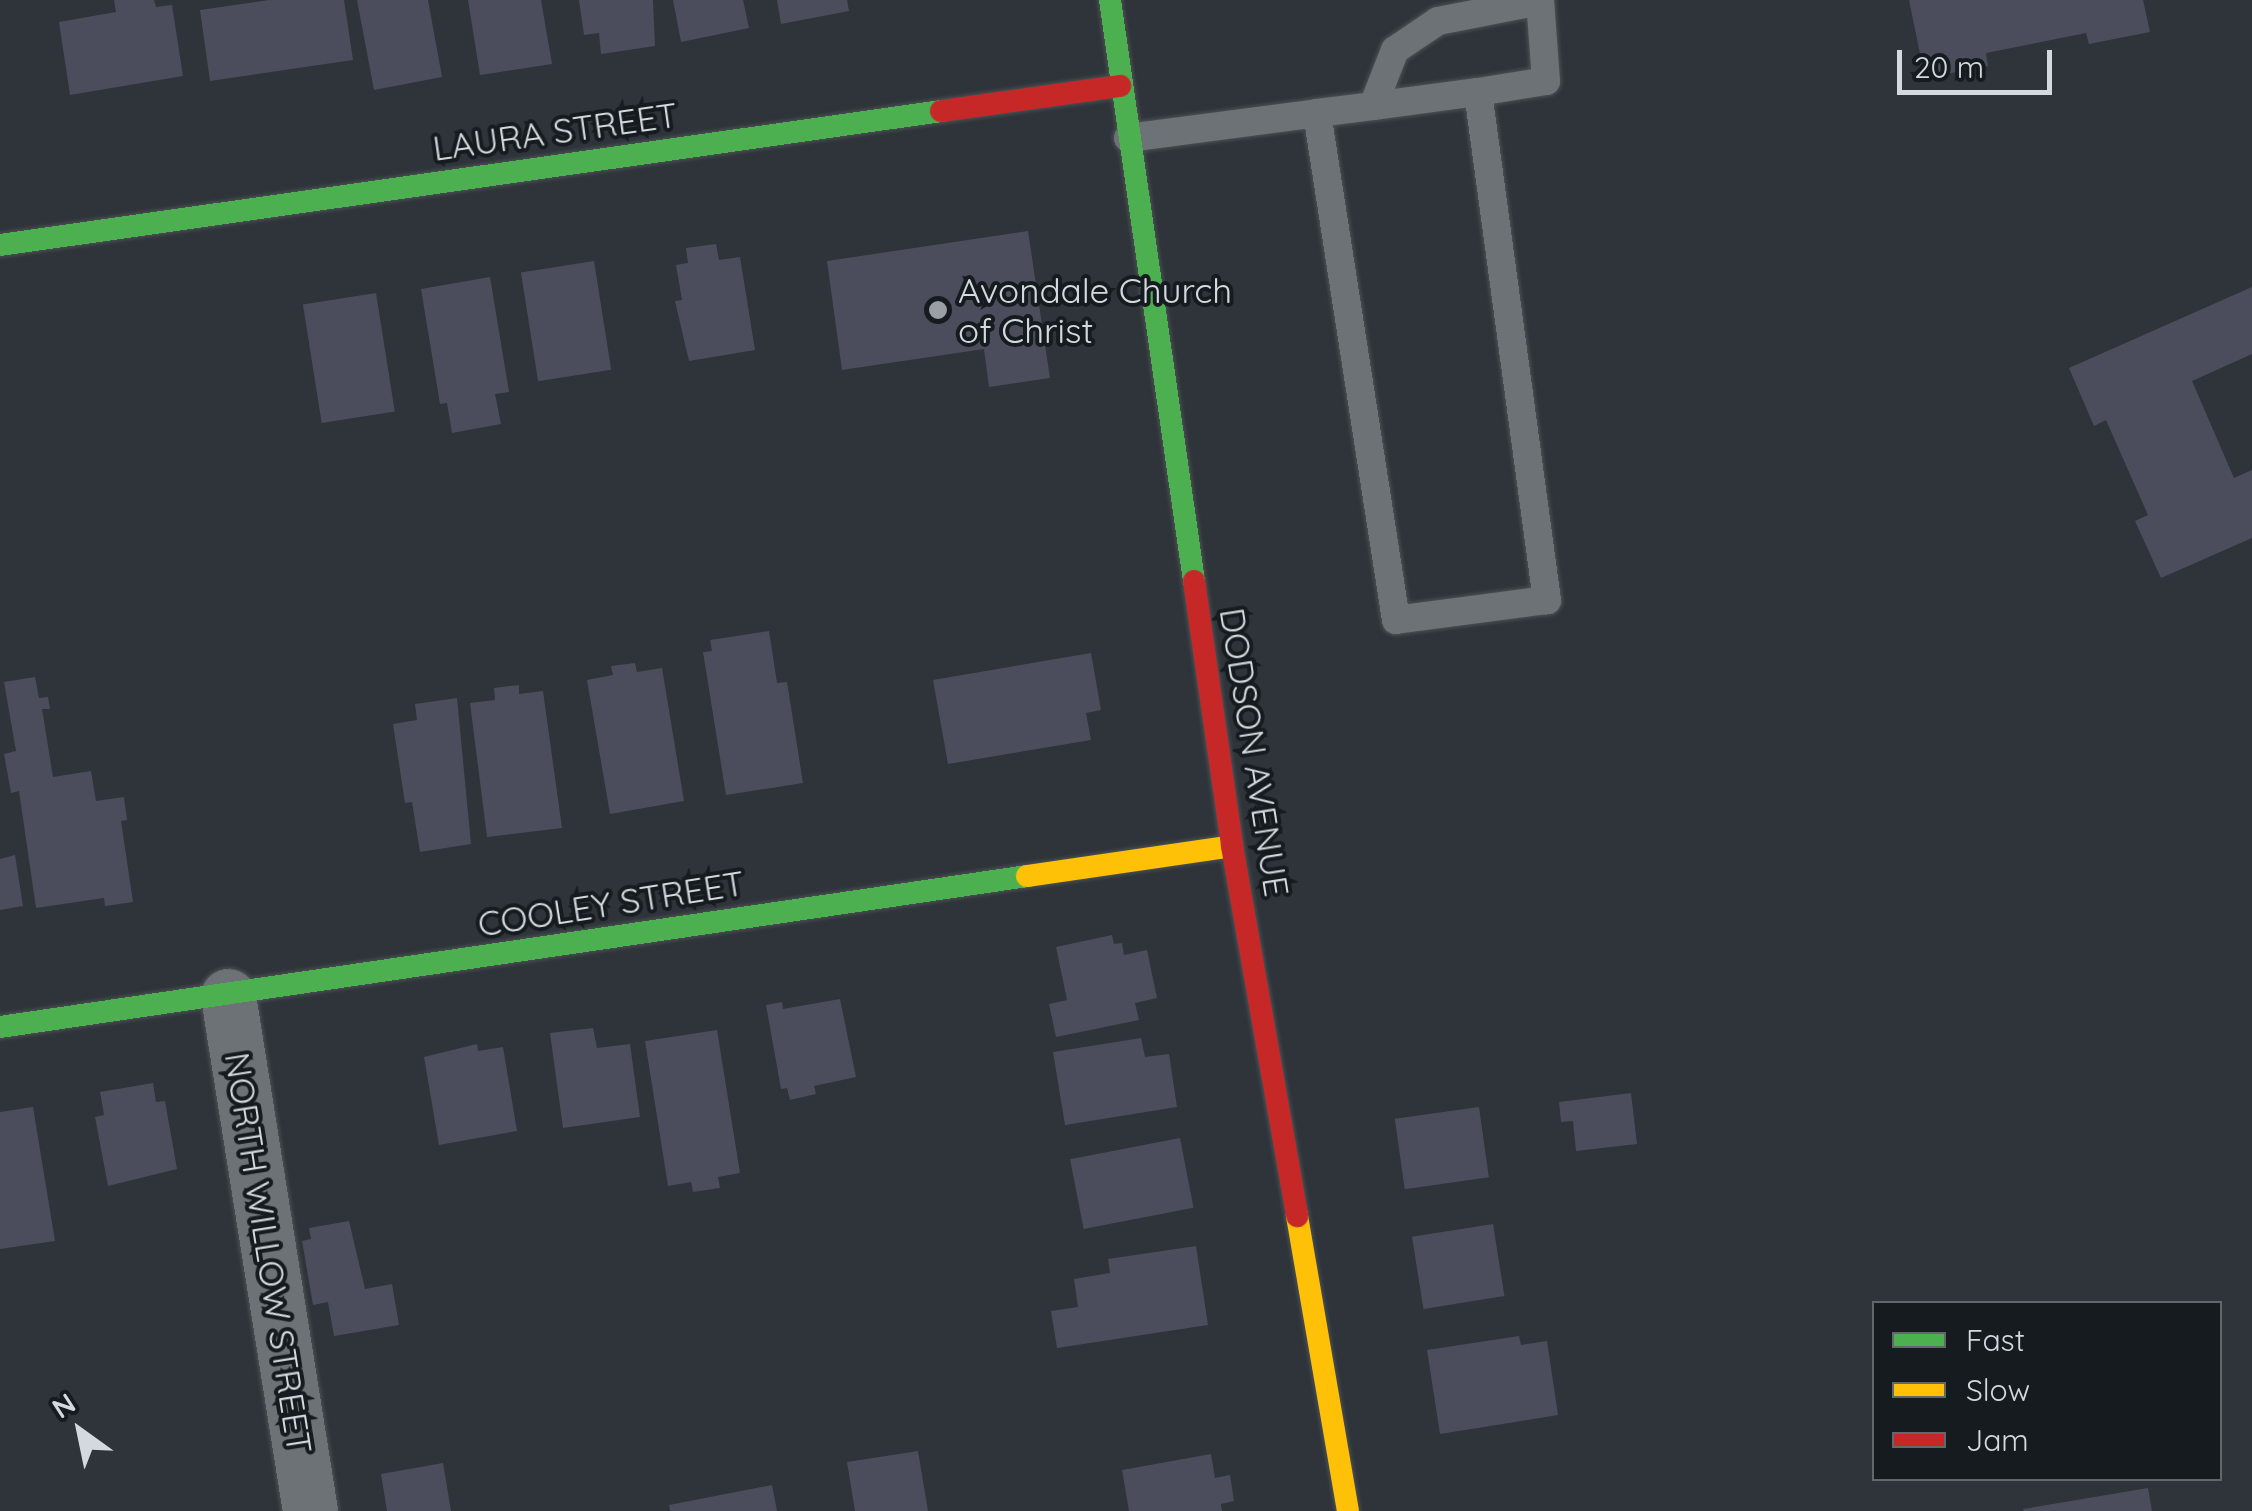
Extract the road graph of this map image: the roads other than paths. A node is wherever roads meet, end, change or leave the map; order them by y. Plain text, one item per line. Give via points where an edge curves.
1 (1110, 0) edge
2 (1540, 0) edge
3 (1120, 86) junction
4 (1478, 92) junction
5 (1373, 106) junction
6 (1317, 113) junction
7 (1128, 138) junction
8 (0, 245) edge
9 (1232, 846) junction
10 (228, 996) junction
11 (0, 1027) edge
12 (310, 1511) edge
13 (1348, 1511) edge

1 - 3 street, DODSON AVENUE
2 - 4 lane via 1546,81
2 - 5 lane via 1438,21 1395,50
3 - 7 street, DODSON AVENUE
3 - 8 street, LAURA STREET
4 - 5 lane
4 - 6 lane via 1548,600 1453,613 1396,620
5 - 6 lane
6 - 7 lane
7 - 9 street, DODSON AVENUE
9 - 10 street, COOLEY STREET
9 - 13 street, DODSON AVENUE
10 - 11 street, COOLEY STREET
10 - 12 street, NORTH WILLOW STREET

